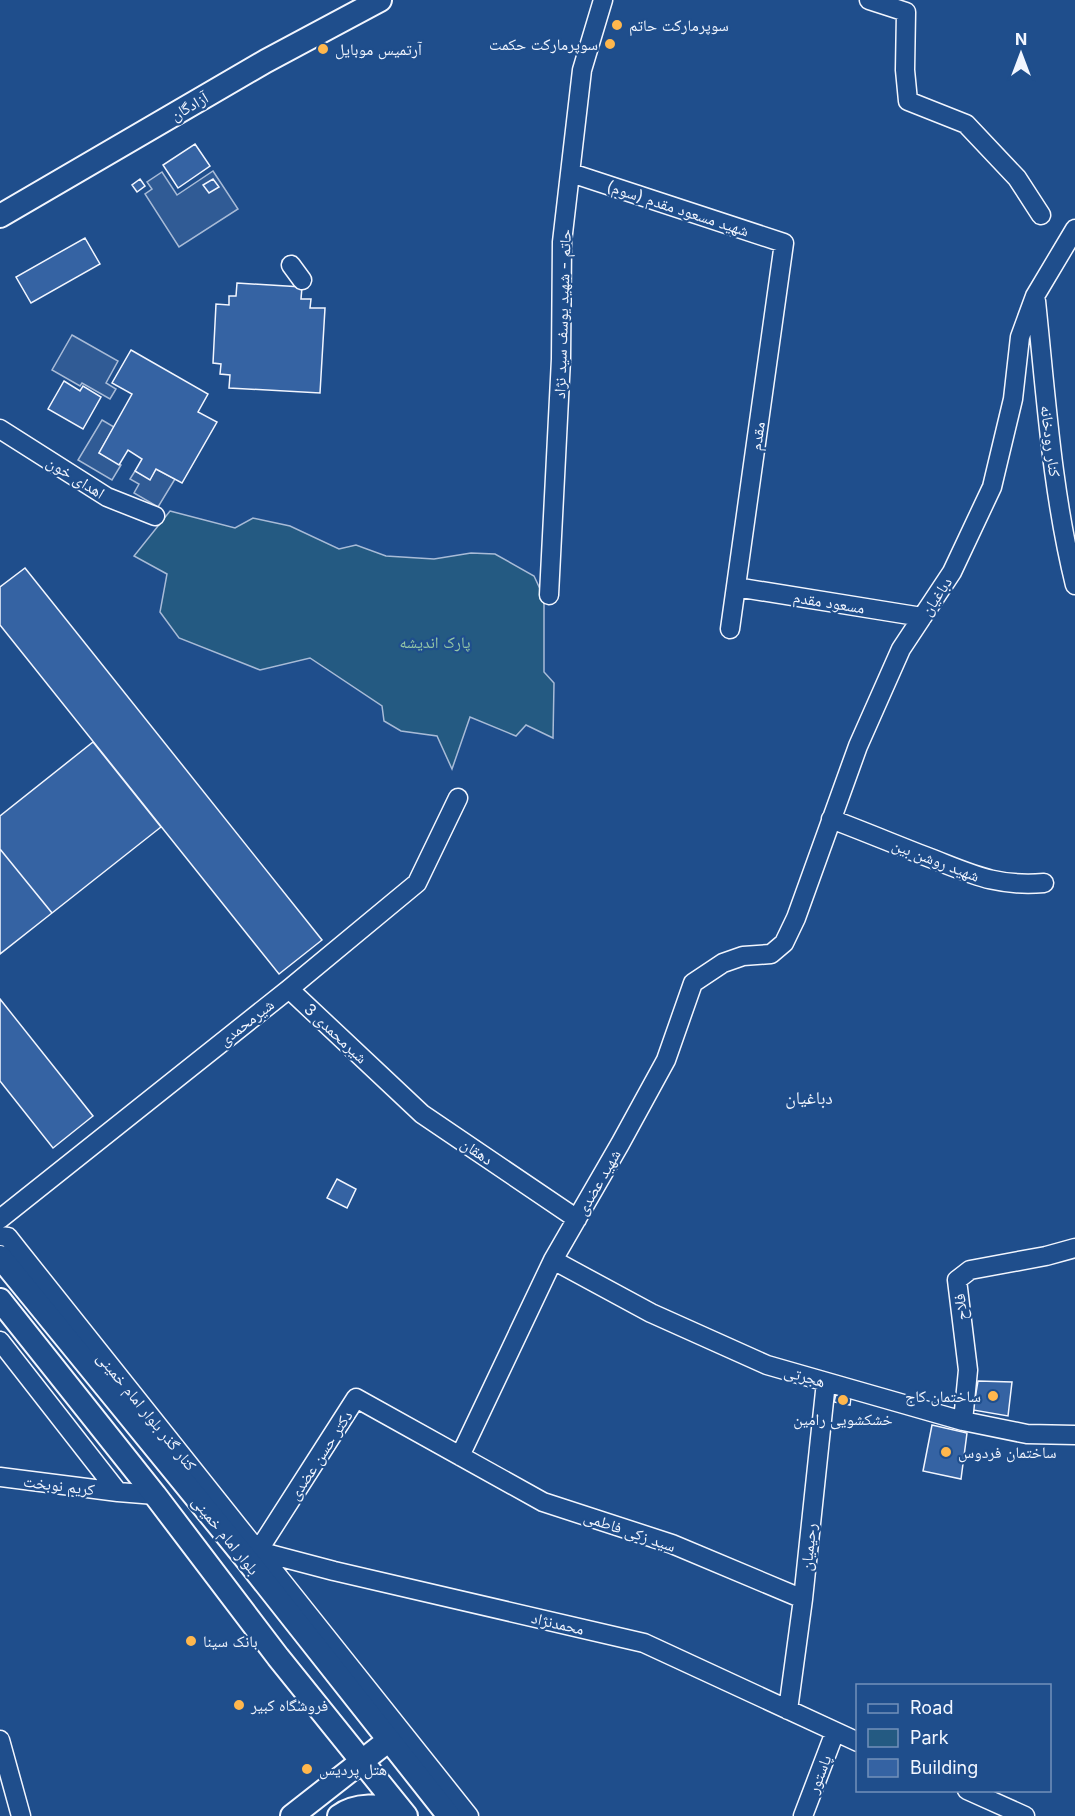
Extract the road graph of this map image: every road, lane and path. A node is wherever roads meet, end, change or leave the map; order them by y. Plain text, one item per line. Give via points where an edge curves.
1 (380, 0) edge
2 (603, 0) edge
3 (869, 0) edge
4 (571, 173) junction
5 (1041, 215) dead end
6 (0, 216) edge
7 (1075, 229) edge
8 (784, 243) joint
9 (291, 265) dead end
10 (302, 280) dead end
11 (1035, 296) junction
12 (0, 429) edge
13 (155, 516) dead end
14 (1075, 585) edge
15 (736, 587) junction
16 (549, 595) dead end
17 (922, 617) junction
18 (730, 629) dead end
19 (458, 798) dead end
20 (831, 819) junction
21 (1044, 883) dead end
22 (771, 954) joint
23 (289, 989) junction
24 (383, 1077) joint
25 (0, 1219) edge
26 (577, 1219) junction
27 (0, 1236) edge
28 (1075, 1248) edge
29 (0, 1257) edge
30 (553, 1260) junction
31 (0, 1300) edge
32 (0, 1341) edge
33 (826, 1382) junction
34 (963, 1421) junction
35 (1075, 1435) edge
36 (460, 1456) junction
37 (0, 1477) edge
38 (118, 1492) junction
39 (155, 1495) junction
40 (252, 1556) junction
41 (803, 1599) junction
42 (788, 1710) junction
43 (835, 1732) junction
44 (0, 1740) edge
45 (389, 1740) junction
46 (856, 1741) edge
47 (362, 1761) junction
48 (325, 1791) junction
49 (969, 1792) edge
50 (403, 1812) edge
51 (342, 1814) edge
52 (21, 1816) edge
53 (292, 1816) edge
54 (449, 1816) edge
55 (470, 1816) edge
56 (803, 1816) edge
57 (1025, 1816) edge

1 - 6 main road, آزادگان via 266,61
2 - 4 street, حاتم - شهید یوسف سید نژاد via 582,70
3 - 5 street via 906,12 908,101 966,124 1017,178
4 - 8 street, شهید مسعود مقدم (سوم)
4 - 16 street, حاتم - شهید یوسف سید نژاد via 562,242 561,359
7 - 11 street, دباغیان
8 - 15 street, مقدم
9 - 10 street
11 - 14 street, کنار رودخانه via 1064,542
11 - 17 street, دباغیان via 1020,337 1013,399 992,487 952,573
12 - 13 street, اهدای خون via 107,497
15 - 17 street, مسعود مقدم
15 - 18 street, مقدم
17 - 20 street, دباغیان via 901,649
19 - 23 street, شیرمحمدی via 417,883
20 - 21 street, شهید روشن بین via 986,879
20 - 22 street, دباغیان via 796,918 784,943
22 - 26 street, شهید عضدی via 742,956 723,963 693,983 666,1060
23 - 24 street, شیرمحمدی 3
23 - 25 street, شیرمحمدی
24 - 26 street, دهقان via 422,1114
26 - 30 street, شهید عضدی
27 - 40 street, کنار گذر بلوار امام خمینی via 8,1237
28 - 34 street, فلاح via 970,1270 957,1280 968,1370
29 - 40 main road, بلوار امام خمینی
30 - 33 street, هجرتی via 651,1313 767,1365
30 - 36 street, شهید عضدی
31 - 39 main road, بلوار امام خمینی
32 - 38 street
33 - 34 street, هجرتی
33 - 41 street, رحیمیان
34 - 35 street, هجرتی via 1027,1434
36 - 40 street, دکتر حسن عضدی via 356,1398
36 - 41 street, سید زکی فاطمی via 543,1502 672,1544
37 - 38 street, کریم نوبخت
38 - 39 street, کریم نوبخت
39 - 47 main road, بلوار امام خمینی
40 - 42 street, محمدنژاد via 644,1643
40 - 45 main road, بلوار امام خمینی
40 - 55 street, کنار گذر بلوار امام خمینی
41 - 42 street, رحیمیان
42 - 43 street, محمدنژاد
43 - 46 street, محمدنژاد
43 - 56 street, پاستور
44 - 52 street
45 - 47 main road
45 - 54 main road, بلوار امام خمینی
47 - 48 main road
47 - 50 main road, بلوار امام خمینی
48 - 51 main road via 340,1795 344,1803
48 - 53 main road
49 - 57 street
50 - 51 main road via 379,1806

